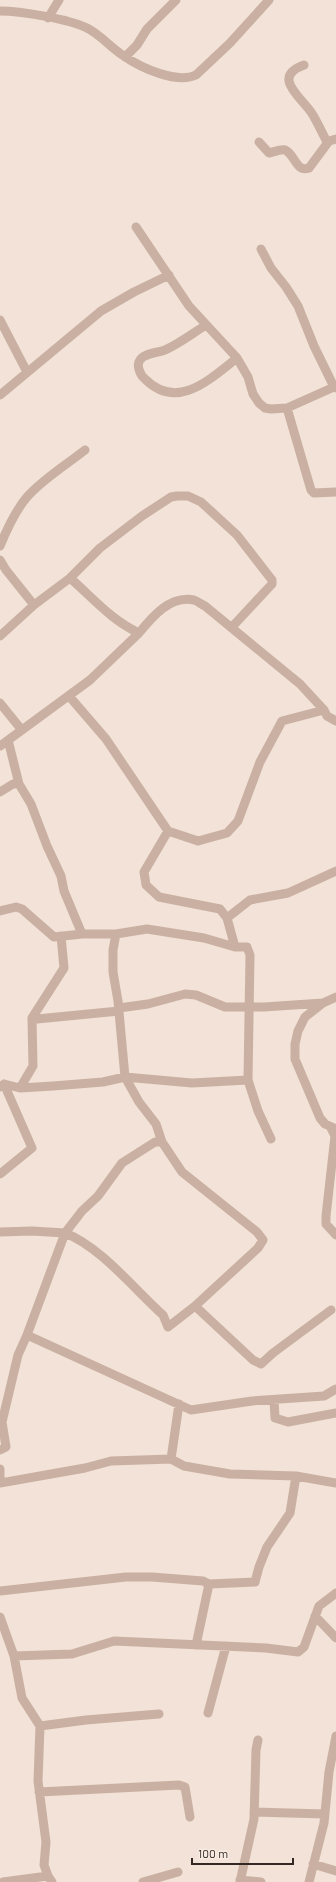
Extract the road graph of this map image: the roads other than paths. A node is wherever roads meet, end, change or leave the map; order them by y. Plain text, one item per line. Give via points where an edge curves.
1 (59, 0) edge
2 (176, 0) edge
3 (269, 0) edge
4 (0, 12) edge
5 (48, 18) junction
6 (125, 57) junction
7 (304, 65) dead end
8 (332, 140) edge
9 (259, 142) dead end
10 (136, 227) dead end
11 (261, 249) dead end
12 (168, 275) junction
13 (0, 320) edge
14 (206, 325) junction
15 (237, 358) junction
16 (27, 372) junction
17 (335, 387) edge
18 (0, 395) edge
19 (287, 408) junction
20 (85, 450) dead end
21 (336, 492) edge
22 (0, 546) edge
23 (0, 560) edge
24 (70, 578) junction
25 (34, 605) junction
26 (232, 627) junction
27 (139, 633) junction
28 (0, 636) edge
29 (69, 696) junction
30 (0, 703) edge
31 (324, 710) junction
32 (336, 721) edge
33 (21, 729) junction
34 (8, 740) junction
35 (0, 746) edge
36 (19, 784) junction
37 (0, 792) edge
38 (168, 831) junction
39 (336, 871) edge
40 (0, 912) edge
41 (227, 918) junction
42 (82, 934) junction
43 (116, 934) junction
44 (61, 936) junction
45 (235, 946) junction
46 (336, 997) edge
47 (323, 1003) junction
48 (249, 1007) junction
49 (119, 1008) junction
50 (32, 1018) junction
51 (125, 1077) junction
52 (248, 1080) junction
53 (2, 1086) edge
54 (20, 1088) junction
55 (334, 1129) edge
56 (271, 1138) dead end
57 (162, 1142) junction
58 (0, 1174) edge
59 (0, 1232) edge
60 (65, 1233) junction
61 (336, 1235) edge
62 (195, 1306) junction
63 (331, 1310) dead end
64 (27, 1335) junction
65 (336, 1388) edge
66 (274, 1400) junction
67 (179, 1404) junction
68 (336, 1413) edge
69 (0, 1450) edge
70 (171, 1459) junction
71 (0, 1469) edge
72 (296, 1476) junction
73 (0, 1483) edge
74 (336, 1483) edge
75 (209, 1584) junction
76 (0, 1591) edge
77 (336, 1593) edge
78 (316, 1616) junction
79 (0, 1618) edge
80 (336, 1638) edge
81 (196, 1645) junction
82 (226, 1646) junction
83 (14, 1656) junction
84 (208, 1713) dead end
85 (159, 1714) dead end
86 (40, 1726) junction
87 (336, 1736) edge
88 (258, 1740) dead end
89 (39, 1792) junction
90 (326, 1802) junction
91 (336, 1802) edge
92 (254, 1812) junction
93 (325, 1814) junction
94 (190, 1817) dead end
95 (313, 1864) junction
96 (336, 1871) edge
97 (178, 1872) dead end
98 (50, 1879) edge
99 (240, 1881) edge
100 (3, 1882) edge
101 (143, 1882) edge
102 (261, 1882) edge
103 (310, 1882) edge

1 - 5 street
2 - 6 street via 147,29 137,45
3 - 6 street via 230,43 189,78 171,77
4 - 5 street
5 - 6 street via 88,28
7 - 8 street via 291,73 291,90 312,113 326,140
8 - 9 street via 305,170 299,167 288,152 282,150 269,153
10 - 12 street
11 - 17 street via 298,306 314,346
12 - 14 street via 189,306
12 - 16 street via 101,311
13 - 16 street
14 - 15 street
14 - 15 street via 165,350 143,356 138,367 144,378 164,392 175,394 204,381
15 - 19 street via 259,403 265,408
16 - 18 street
17 - 19 street
19 - 21 street via 311,490 314,493
20 - 22 street via 26,498
23 - 25 street
24 - 25 street
24 - 26 street via 100,548 142,516 171,497 188,496 201,502 237,535 272,580 272,584
24 - 27 street via 106,612
25 - 28 street
26 - 27 street via 205,606 194,600 187,600 172,603 160,610
26 - 31 street via 300,684
27 - 29 street via 90,680
29 - 33 street
29 - 38 street via 106,739
30 - 33 street
31 - 32 street via 327,716
31 - 38 street via 282,721 260,762 238,821 227,833 198,841
33 - 34 street
34 - 35 street
34 - 36 street
36 - 37 street via 13,784
36 - 42 street via 31,804
38 - 41 street via 144,872 146,885 159,897 220,909
39 - 41 street via 288,893 250,900
40 - 44 street via 16,907 22,909 50,935
41 - 45 street
42 - 43 street
42 - 44 street
43 - 45 street via 147,929
43 - 49 street via 113,972
44 - 50 street via 64,968
45 - 48 street via 247,947 250,956
46 - 47 street
47 - 48 street
47 - 55 street via 305,1017 298,1031 295,1059 320,1118 324,1124
48 - 49 street via 225,1007 196,995 185,994 148,1004
48 - 52 street
49 - 50 street via 119,1011
49 - 51 street
50 - 54 street via 32,1066
51 - 52 street via 192,1083
51 - 54 street via 103,1082
51 - 57 street via 139,1102 156,1124
52 - 56 street via 258,1111
53 - 54 street
53 - 58 street via 32,1148
55 - 61 street via 326,1224
57 - 60 street via 155,1142 122,1163 98,1196
57 - 62 street via 182,1172 257,1232 263,1240 258,1248
59 - 60 street
60 - 62 street via 75,1237 102,1257 163,1315 168,1327
60 - 64 street
62 - 63 street via 253,1360 261,1364
64 - 67 street
64 - 69 street via 18,1355 2,1422 6,1447
65 - 66 street via 324,1396
66 - 67 street via 191,1410
66 - 68 street via 275,1418 288,1422
67 - 70 street
70 - 72 street via 184,1466 230,1474
70 - 73 street via 111,1461
71 - 73 street
72 - 74 street
72 - 75 street via 290,1513 267,1547 255,1582
75 - 76 street via 203,1581 126,1577
75 - 81 street
77 - 78 street via 318,1606
78 - 80 street
78 - 82 street via 304,1648 298,1652
79 - 83 street
81 - 82 street
81 - 83 street via 114,1641 72,1654
82 - 84 street
83 - 86 street via 22,1698
85 - 86 street
86 - 89 street
87 - 90 street
88 - 92 street
89 - 94 street via 179,1785 185,1786
89 - 98 street via 46,1842 44,1865
90 - 91 street
90 - 93 street
92 - 93 street
92 - 99 street
93 - 95 street
95 - 96 street
95 - 103 street
97 - 101 street
98 - 100 street
99 - 102 street

